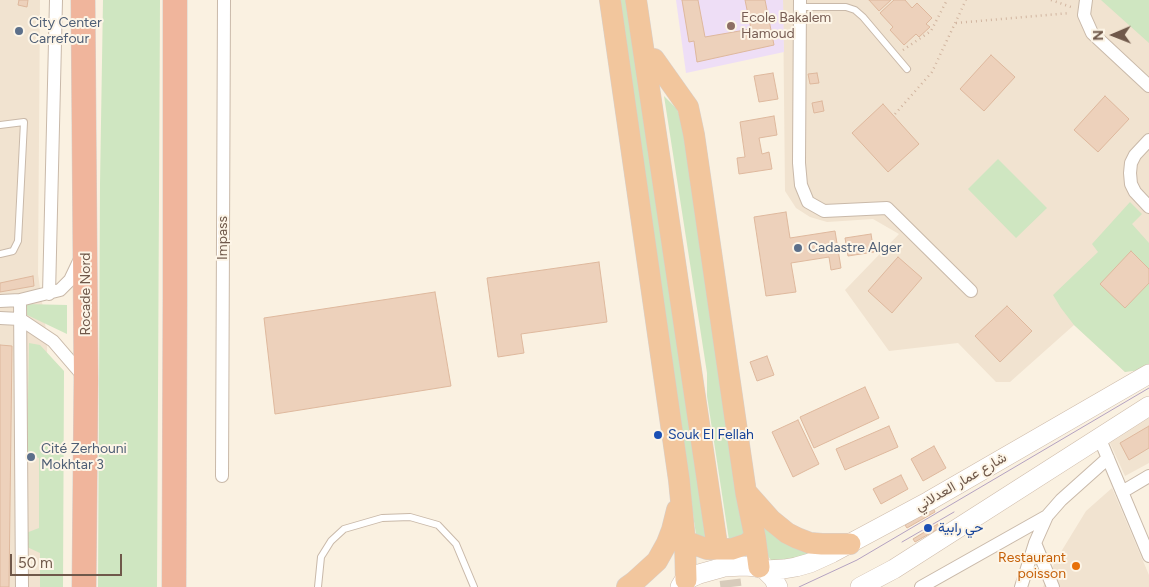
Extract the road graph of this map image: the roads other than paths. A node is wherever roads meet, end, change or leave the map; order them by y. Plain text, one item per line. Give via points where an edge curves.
1 (56, 0) edge
2 (83, 0) edge
3 (175, 0) edge
4 (224, 0) edge
5 (610, 0) edge
6 (636, 0) edge
7 (646, 0) edge
8 (800, 3) edge
9 (1085, 6) edge
10 (654, 59) junction
11 (907, 69) dead end
12 (1149, 86) edge
13 (0, 125) edge
14 (1149, 140) edge
15 (1149, 207) edge
16 (85, 234) junction
17 (0, 254) edge
18 (971, 291) dead end
19 (49, 294) junction
20 (20, 300) junction
21 (0, 301) edge
22 (0, 318) edge
23 (20, 319) junction
24 (1149, 374) edge
25 (86, 380) junction
26 (1149, 406) edge
27 (1099, 438) junction
28 (1108, 458) junction
29 (222, 476) dead end
30 (1149, 476) edge
31 (680, 480) junction
32 (1122, 492) junction
33 (746, 493) junction
34 (1047, 516) junction
35 (755, 538) junction
36 (685, 542) junction
37 (1035, 543) junction
38 (850, 544) junction
39 (1149, 556) edge
40 (762, 569) junction
41 (175, 581) edge
42 (681, 584) edge
43 (22, 587) edge
44 (84, 587) edge
45 (318, 587) edge
46 (474, 587) edge
47 (626, 587) edge
48 (778, 587) edge
49 (860, 587) edge
50 (921, 587) edge
51 (1021, 587) edge
52 (1053, 587) edge

1 - 19 street
2 - 16 highway, Rocade Nord
3 - 41 highway
4 - 29 street, Impass
5 - 31 highway
6 - 10 highway via 720,537
7 - 10 highway
8 - 11 lane via 854,10
8 - 18 street via 799,163 801,185 808,202 824,211 887,208
9 - 12 street via 1084,15 1092,33
10 - 33 highway via 688,107 694,135
13 - 17 lane via 24,122 18,241 12,251
14 - 15 street via 1135,154 1130,173 1135,192
16 - 19 street via 80,262 70,280 60,290
16 - 25 highway, Rocade Nord
19 - 20 street
20 - 21 street
20 - 23 street
22 - 23 street
23 - 25 street via 53,341
23 - 43 street
24 - 38 main road, شارع عمار العدلاني
25 - 44 highway, Rocade Nord
26 - 27 main road
27 - 28 street
27 - 49 main road via 894,569
28 - 32 street
28 - 34 street
30 - 32 street
31 - 36 highway
31 - 47 highway via 667,543 657,560
32 - 39 street
33 - 35 highway
33 - 38 highway via 771,520 797,538 822,544
34 - 37 street
34 - 50 street
35 - 36 highway via 732,548 707,549
35 - 40 highway
36 - 42 highway
37 - 51 street
37 - 52 street
38 - 40 main road, شارع عمار العدلاني via 803,565
40 - 42 main road, شارع عمار العدلاني via 724,567 699,574
40 - 48 main road
45 - 46 lane via 321,557 344,528 382,518 410,517 438,525 456,544

